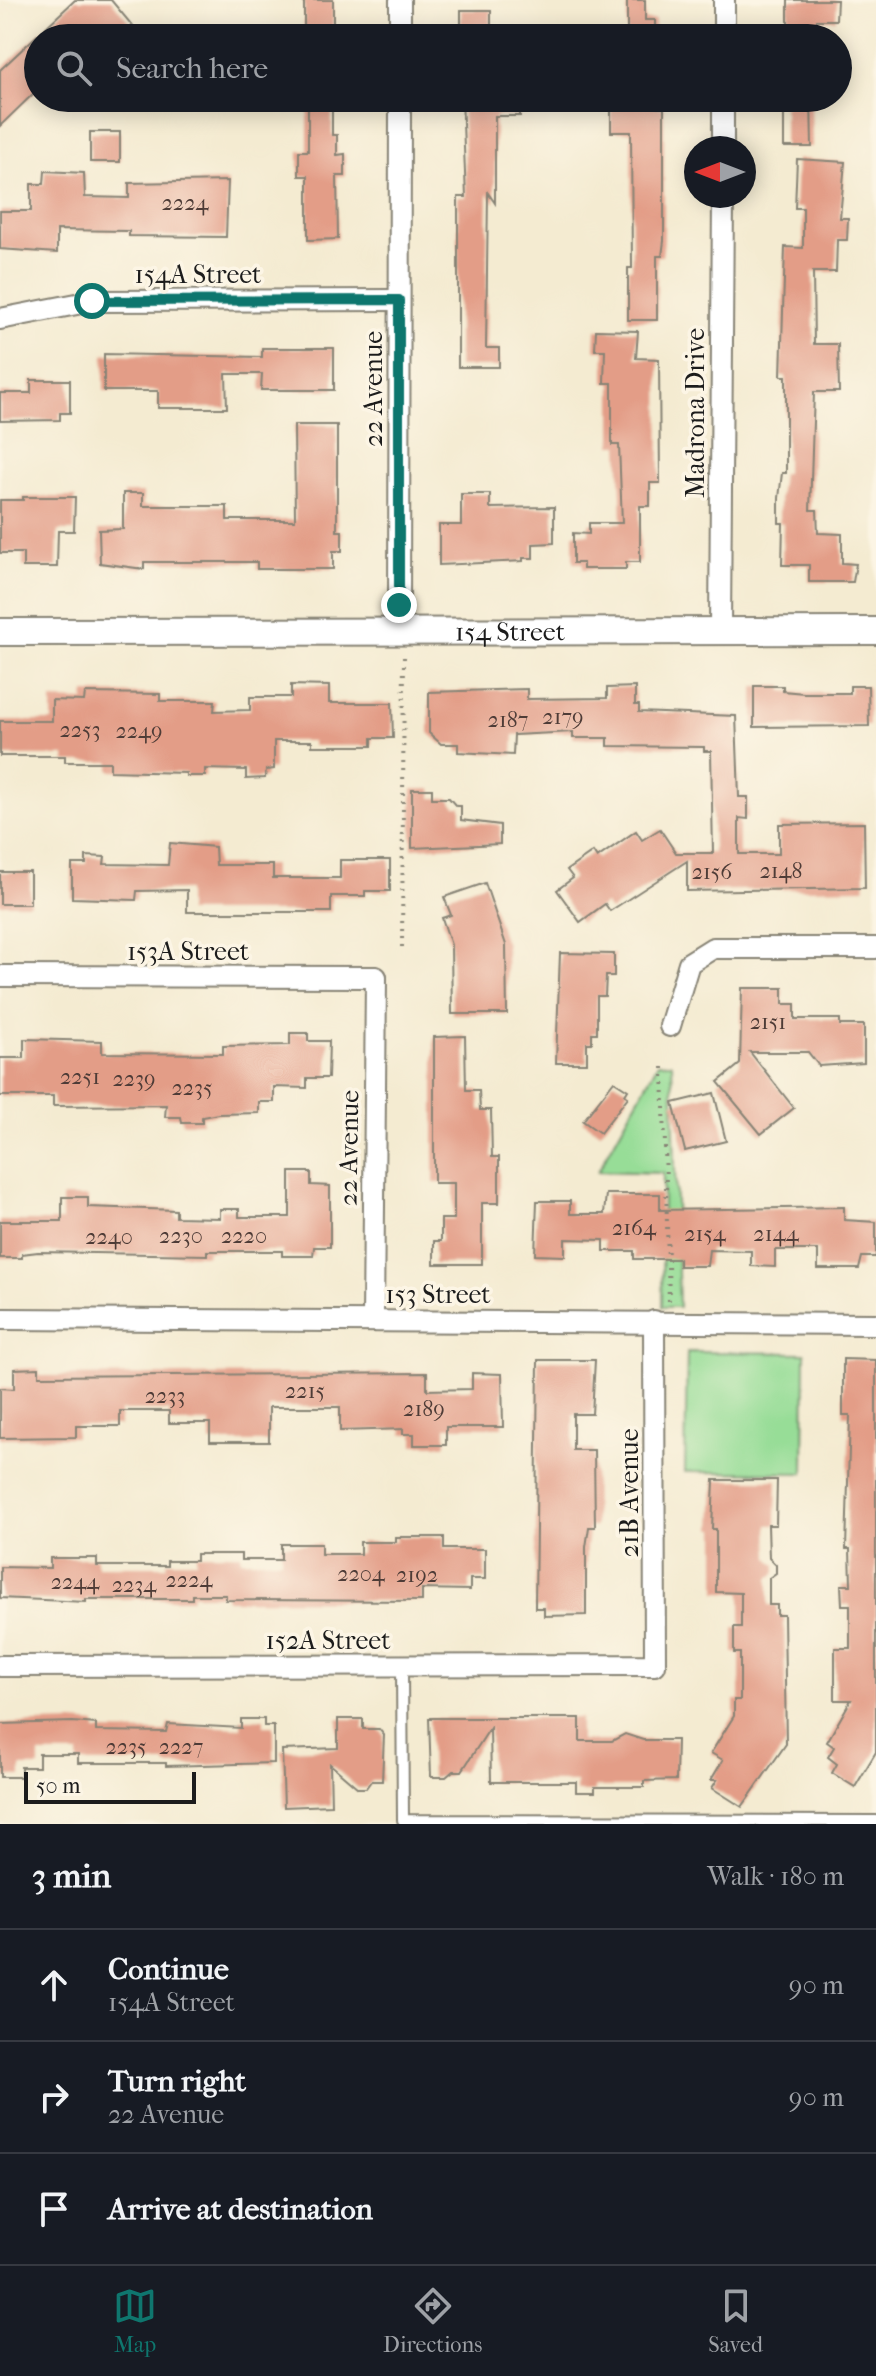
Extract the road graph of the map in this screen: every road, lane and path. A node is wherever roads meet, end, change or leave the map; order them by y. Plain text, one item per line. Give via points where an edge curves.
1 (400, 0) edge
2 (724, 0) edge
3 (400, 24) edge
4 (724, 24) edge
5 (400, 112) edge
6 (723, 112) edge
7 (723, 136) edge
8 (723, 208) edge
9 (399, 300) junction
10 (0, 319) edge
11 (720, 631) junction
12 (876, 631) edge
13 (0, 632) edge
14 (402, 642) junction
15 (402, 947) dead end
16 (876, 948) edge
17 (0, 976) edge
18 (376, 977) joint
19 (670, 1026) dead end
20 (663, 1067) dead end
21 (669, 1305) dead end
22 (0, 1319) edge
23 (373, 1320) junction
24 (654, 1321) junction
25 (876, 1324) edge
26 (655, 1665) joint
27 (0, 1666) edge
28 (402, 1666) junction
29 (876, 1821) edge

1 - 3 street
2 - 4 street
5 - 9 street, 22 Avenue
6 - 7 street
8 - 11 street, Madrona Drive
9 - 10 street, 154A Street via 92,301
9 - 14 street, 22 Avenue
11 - 12 street, 154 Street
11 - 14 street, 154 Street
13 - 14 street, 154 Street
14 - 15 path
16 - 19 street via 713,948 689,963
17 - 18 street, 153A Street
18 - 23 street, 22 Avenue
20 - 21 path
22 - 23 street, 153 Street
23 - 24 street, 153 Street
24 - 25 street, 153 Street
24 - 26 street, 21B Avenue
26 - 28 street, 152A Street
27 - 28 street, 152A Street
28 - 29 lane via 403,1820

